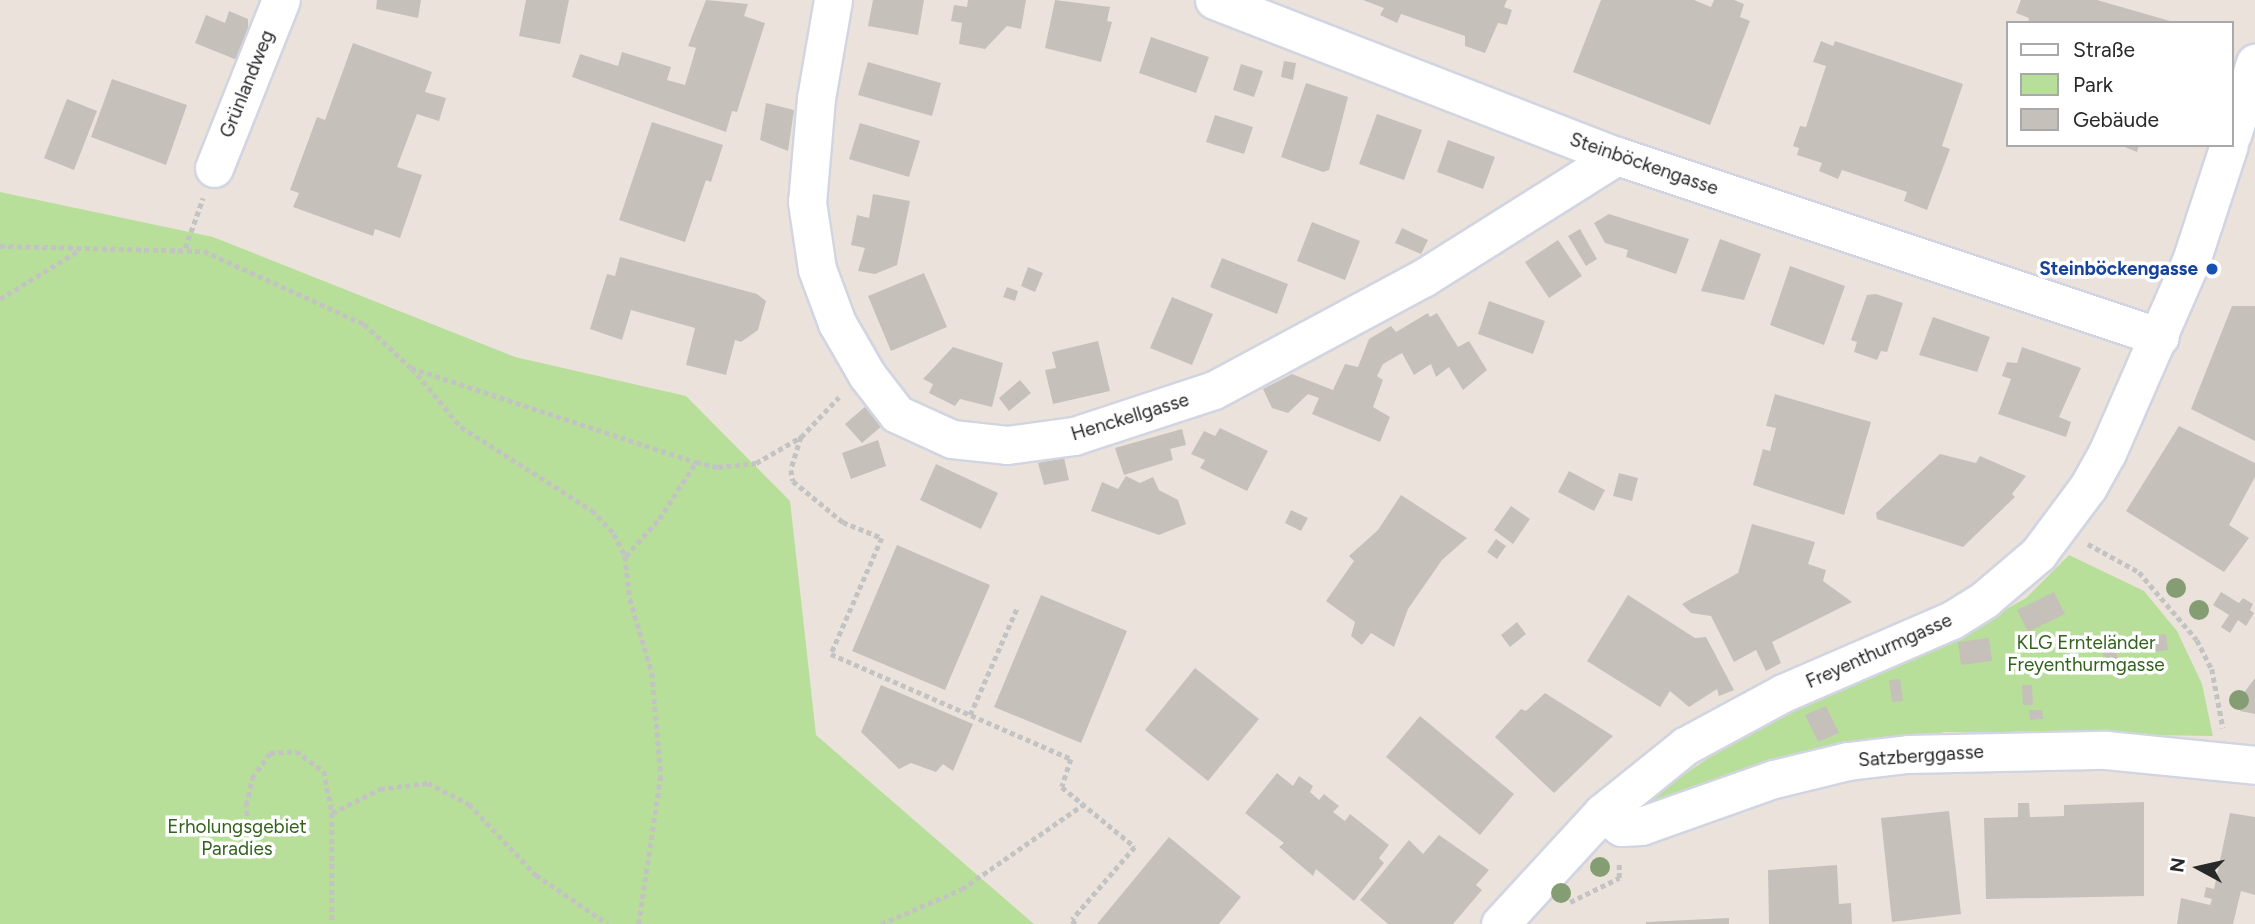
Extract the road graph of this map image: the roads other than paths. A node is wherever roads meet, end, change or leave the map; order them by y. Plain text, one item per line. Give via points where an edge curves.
1 (281, 0) edge
2 (833, 0) edge
3 (1214, 0) edge
4 (2255, 64) edge
5 (2234, 129) edge
6 (2228, 147) edge
7 (1618, 156) junction
8 (214, 168) road end
9 (2160, 337) junction
10 (2255, 765) edge
11 (1611, 820) junction
12 (1500, 924) edge

1 - 8 street, Grünlandweg
2 - 7 street, Henckellgasse via 816,98 807,202 817,269 837,323 867,375 897,414 952,439 1007,445 1074,436 1214,390 1423,278
3 - 7 street, Steinböckengasse
4 - 5 street
6 - 9 street, Freyenthurmgasse
7 - 9 street, Steinböckengasse
9 - 11 street, Freyenthurmgasse via 2107,453 2059,528 2014,576 1963,613 1911,641 1737,716 1685,746
10 - 11 street, Satzberggasse via 2106,750 1908,754 1848,761 1774,779 1660,821
11 - 12 street, Freyenthurmgasse

